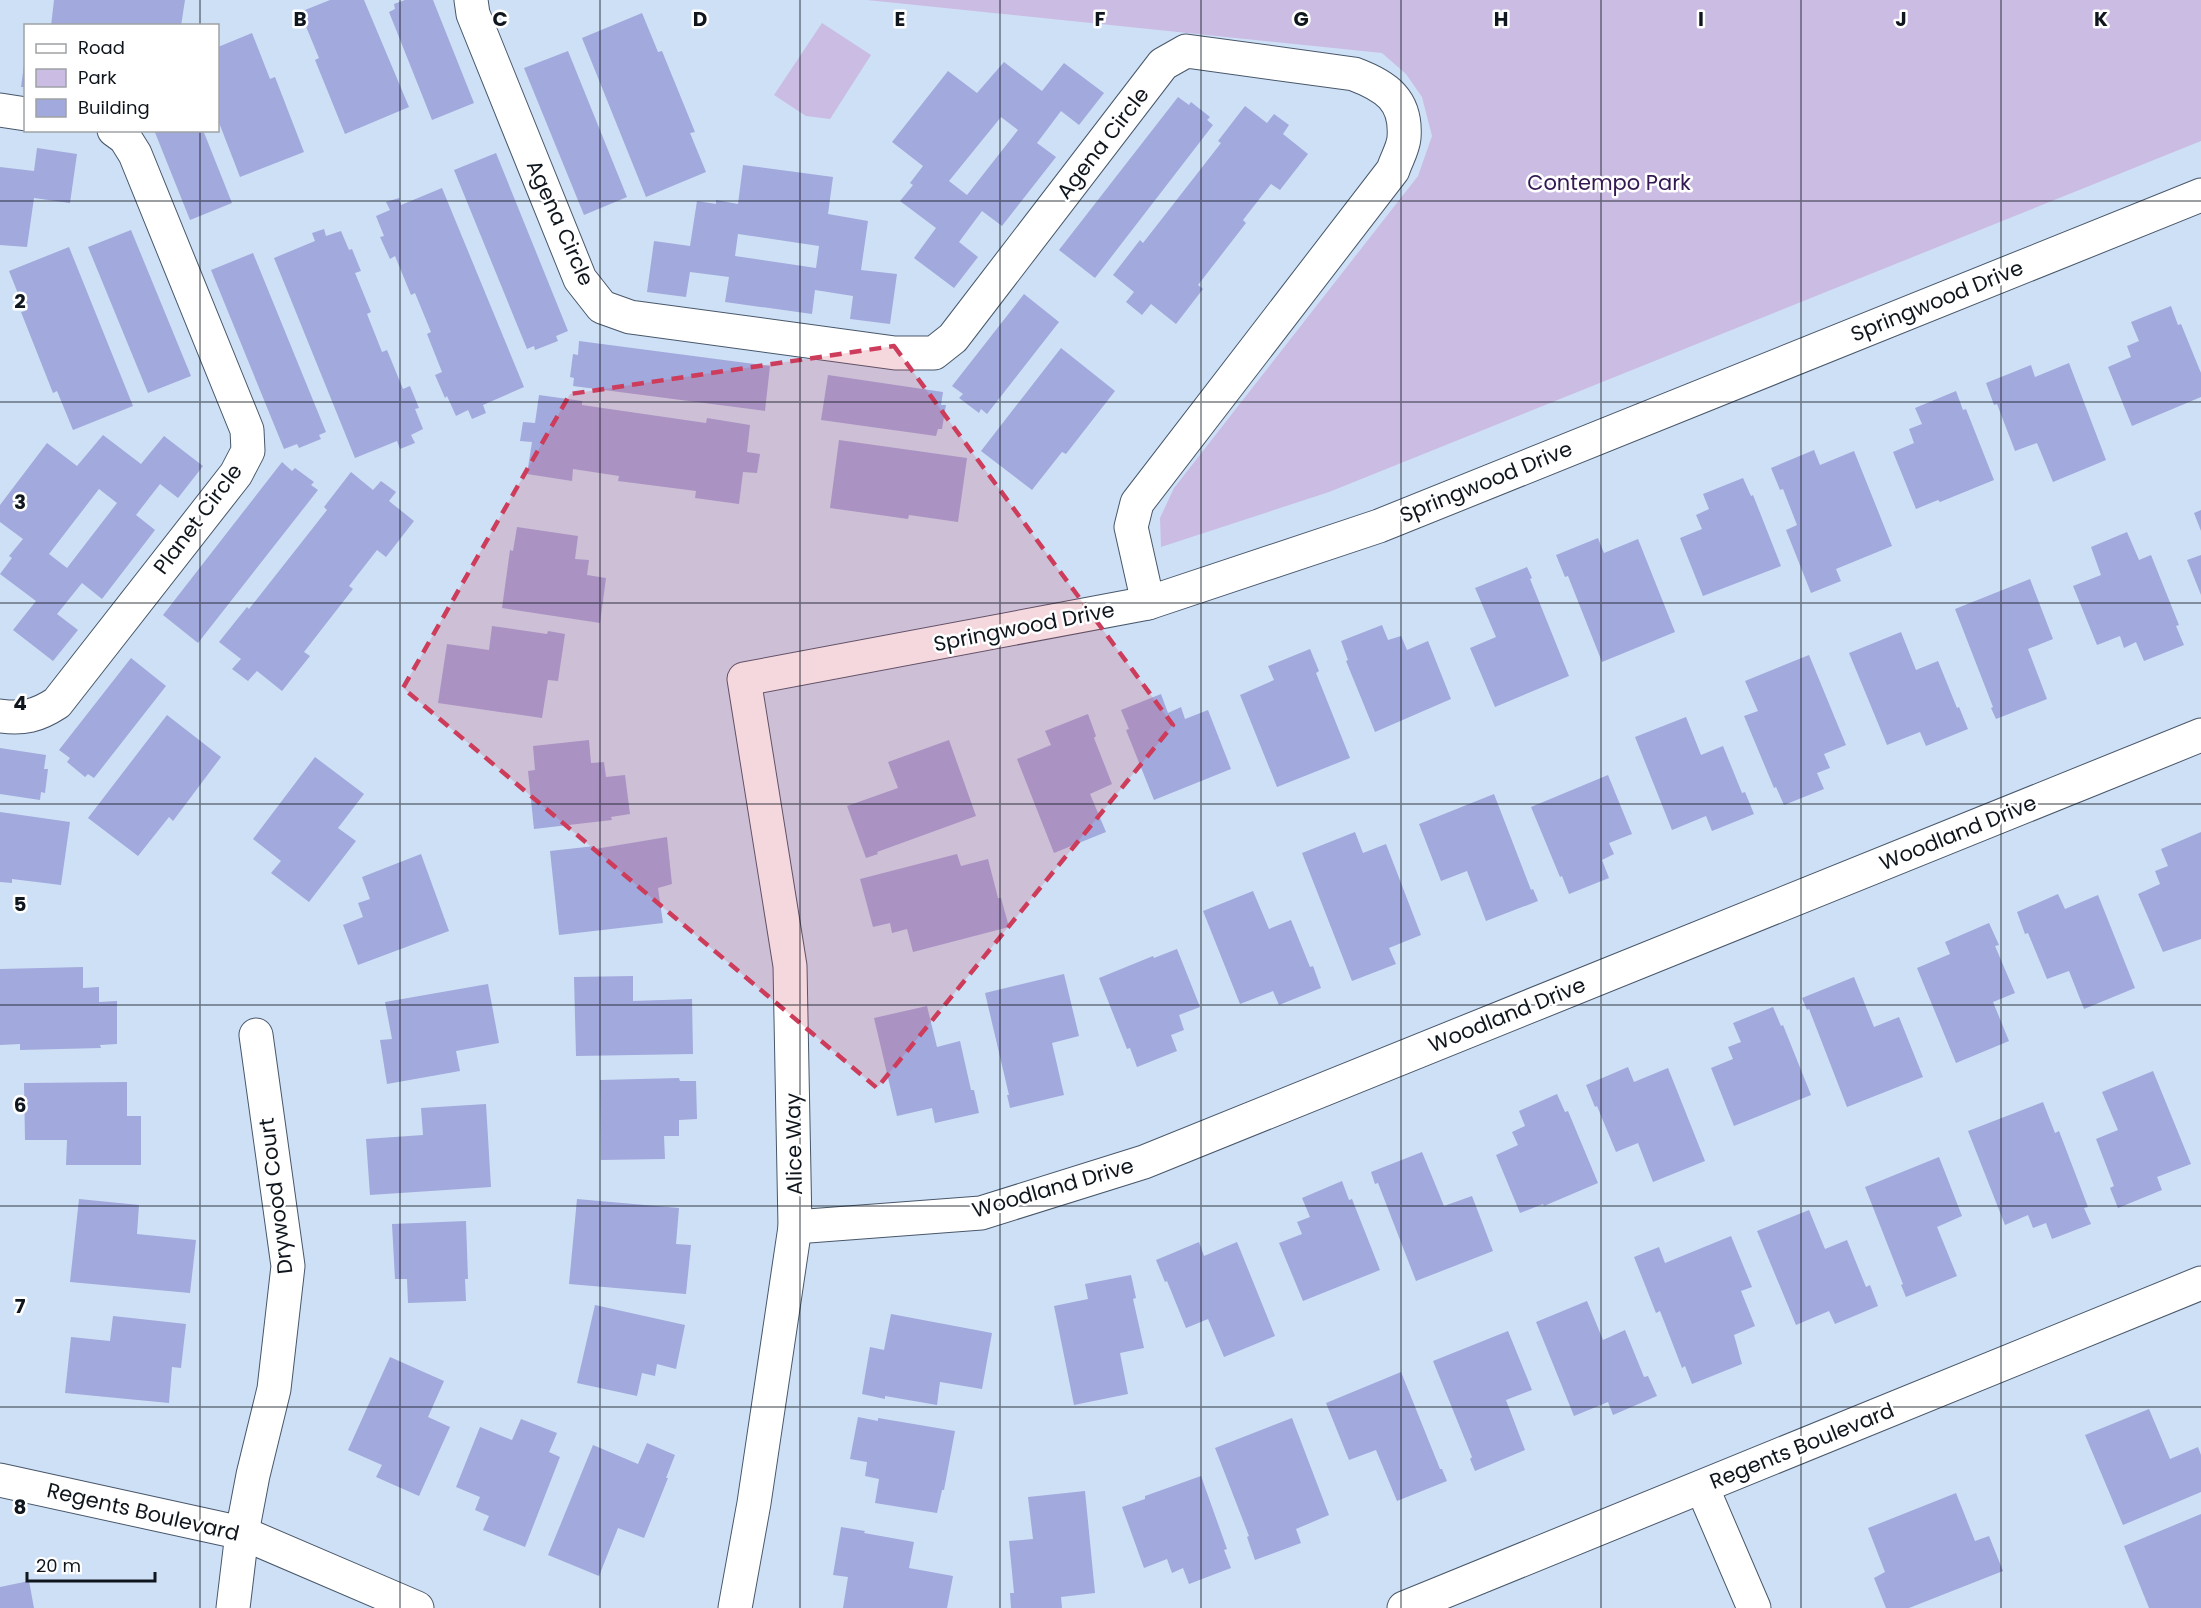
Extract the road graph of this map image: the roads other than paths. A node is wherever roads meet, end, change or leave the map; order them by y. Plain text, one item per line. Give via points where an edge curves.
1 (471, 0) edge
2 (0, 110) edge
3 (24, 114) edge
4 (117, 132) edge
5 (2201, 195) edge
6 (1148, 603) junction
7 (744, 679) joint
8 (0, 716) edge
9 (2201, 735) edge
10 (255, 1035) dead end
11 (795, 1227) junction
12 (2201, 1283) edge
13 (0, 1480) edge
14 (1702, 1487) junction
15 (242, 1533) junction
16 (233, 1608) edge
17 (417, 1608) edge
18 (735, 1608) edge
19 (1404, 1608) edge
20 (1754, 1608) edge

1 - 6 street, Agena Circle via 473,14 580,279 602,307 630,317 895,352 934,353 953,338 1163,64 1186,51 1354,74 1377,83 1398,102 1403,120 1404,140 1393,170 1137,503 1131,526
2 - 3 street
4 - 8 street, Planet Circle via 135,154 247,430 248,451 236,474 57,703 35,715
5 - 6 street, Springwood Drive via 1379,526
6 - 7 street, Springwood Drive
7 - 11 street, Alice Way via 790,966
9 - 11 street, Woodland Drive via 1144,1162 981,1213
10 - 15 street, Drywood Court via 288,1266 274,1389
11 - 18 street, Alice Way
12 - 14 street, Regents Boulevard
13 - 15 street, Regents Boulevard
14 - 19 street, Regents Boulevard
14 - 20 street
15 - 16 street, Drywood Court
15 - 17 street, Regents Boulevard

